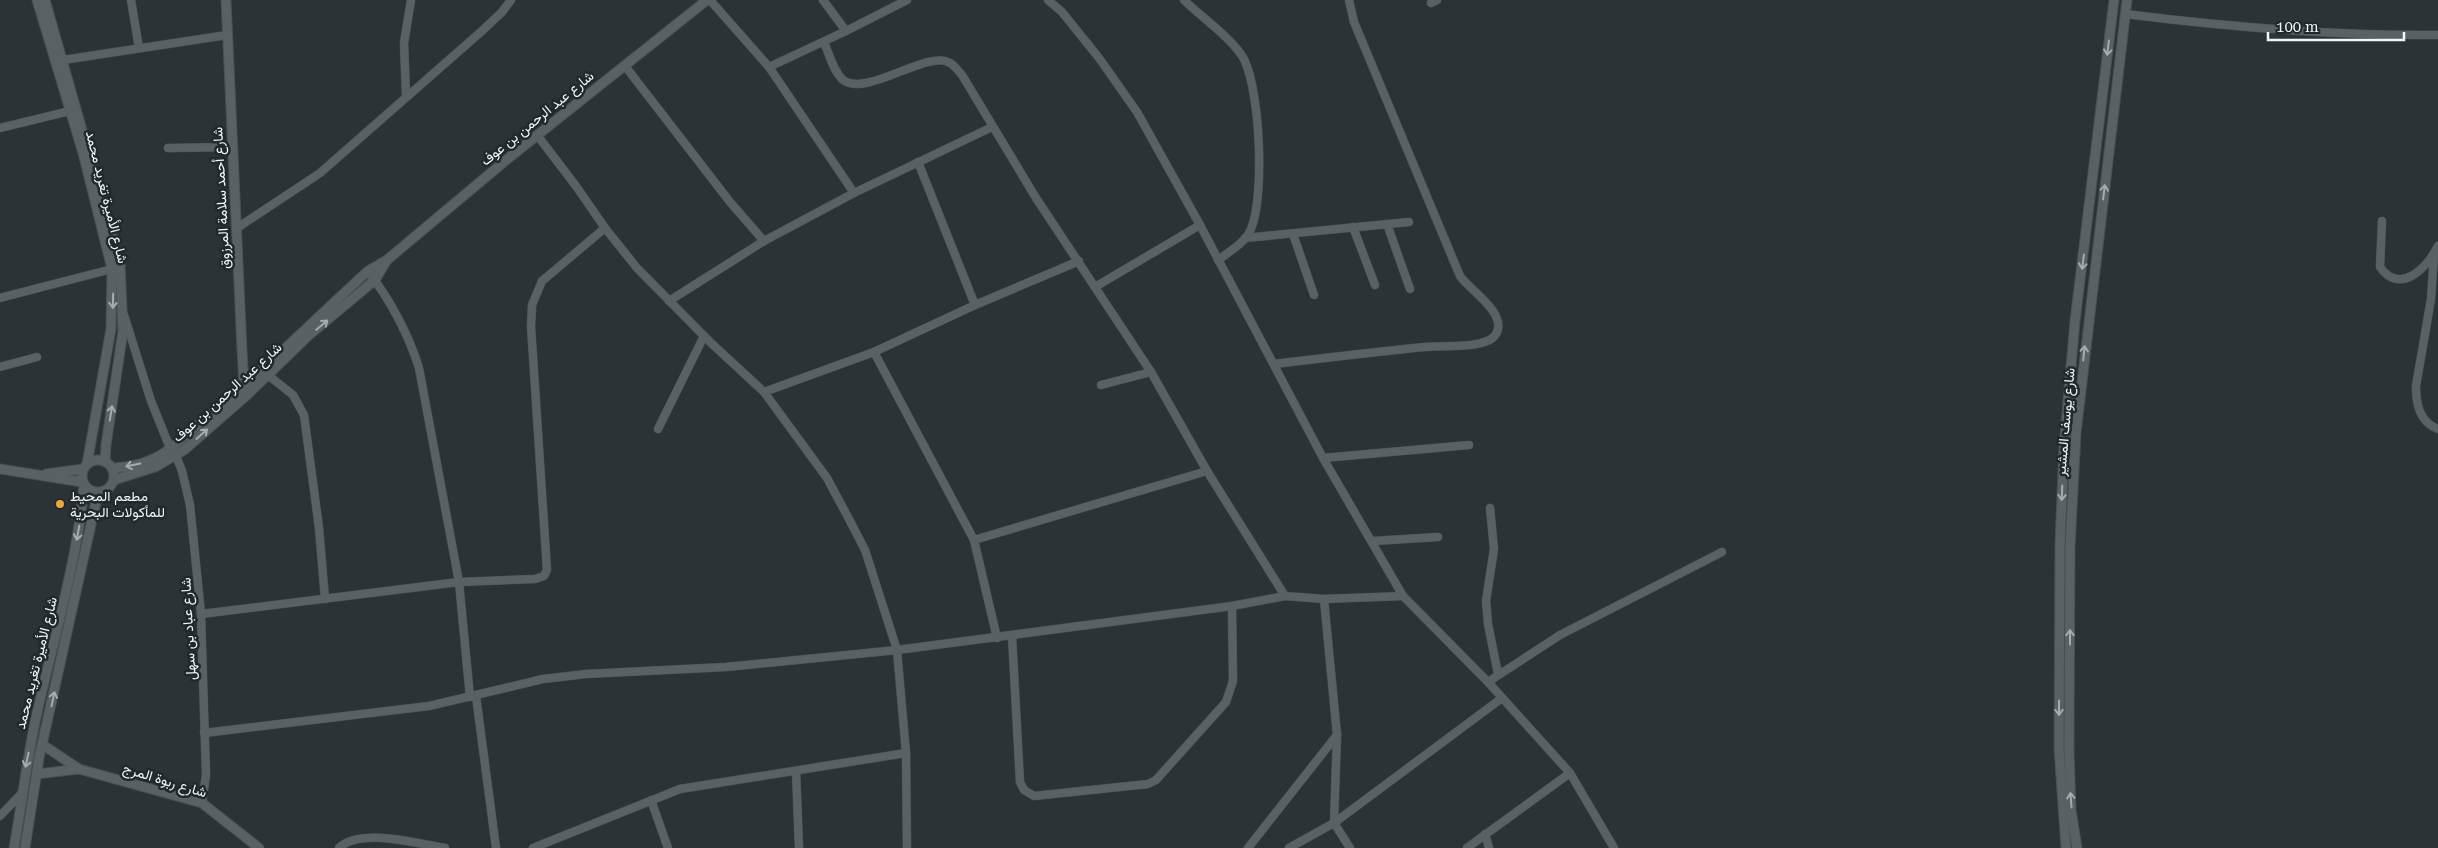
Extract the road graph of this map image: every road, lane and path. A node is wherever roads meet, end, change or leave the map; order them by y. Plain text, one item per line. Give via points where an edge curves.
1 (37, 0) edge
2 (45, 0) edge
3 (131, 0) edge
4 (226, 0) edge
5 (412, 0) edge
6 (511, 0) edge
7 (708, 0) edge
8 (824, 0) edge
9 (907, 0) edge
10 (1048, 0) edge
11 (1184, 0) edge
12 (1349, 0) edge
13 (2114, 0) edge
14 (2127, 0) edge
15 (2125, 14) junction
16 (846, 31) junction
17 (227, 35) junction
18 (2438, 35) edge
19 (824, 42) junction
20 (139, 48) junction
21 (63, 60) junction
22 (624, 66) junction
23 (769, 67) junction
24 (406, 95) junction
25 (70, 111) junction
26 (992, 127) junction
27 (0, 128) edge
28 (537, 136) junction
29 (232, 147) junction
30 (168, 148) dead end
31 (918, 162) junction
32 (854, 193) junction
33 (2382, 221) dead end
34 (1409, 222) dead end
35 (1387, 224) junction
36 (1200, 225) junction
37 (1353, 227) junction
38 (237, 228) junction
39 (605, 228) junction
40 (1293, 234) junction
41 (1245, 238) junction
42 (764, 242) junction
43 (2438, 246) edge
44 (2434, 255) junction
45 (387, 260) junction
46 (1218, 260) junction
47 (1079, 262) junction
48 (112, 270) junction
49 (368, 271) junction
50 (375, 280) junction
51 (1375, 286) dead end
52 (1095, 287) junction
53 (1410, 288) dead end
54 (1314, 295) dead end
55 (0, 298) edge
56 (669, 302) junction
57 (975, 305) junction
58 (124, 314) junction
59 (704, 336) junction
60 (874, 352) junction
61 (37, 357) dead end
62 (1274, 364) junction
63 (0, 367) edge
64 (1151, 372) junction
65 (268, 375) junction
66 (1100, 385) dead end
67 (246, 390) junction
68 (764, 392) junction
69 (2438, 429) edge
70 (658, 430) dead end
71 (1469, 445) dead end
72 (173, 452) junction
73 (1323, 458) junction
74 (109, 465) junction
75 (85, 466) junction
76 (0, 469) edge
77 (1207, 471) junction
78 (41, 474) junction
79 (114, 480) junction
80 (83, 483) junction
81 (98, 493) junction
82 (1490, 508) dead end
83 (1438, 537) dead end
84 (974, 540) junction
85 (1373, 541) junction
86 (1722, 552) dead end
87 (459, 582) junction
88 (1285, 596) junction
89 (1403, 596) junction
90 (325, 599) junction
91 (1324, 599) junction
92 (1232, 606) junction
93 (201, 614) junction
94 (1012, 636) junction
95 (997, 638) junction
96 (897, 650) junction
97 (1498, 674) junction
98 (1488, 682) junction
99 (473, 697) junction
100 (1502, 698) junction
101 (204, 733) junction
102 (1337, 735) junction
103 (43, 745) junction
104 (906, 753) junction
105 (79, 769) junction
106 (796, 771) junction
107 (1570, 772) junction
108 (37, 774) junction
109 (22, 793) junction
110 (651, 800) junction
111 (202, 803) junction
112 (0, 816) edge
113 (1334, 823) junction
114 (1486, 834) junction
115 (14, 848) edge
116 (24, 848) edge
117 (259, 848) edge
118 (339, 848) edge
119 (445, 848) edge
120 (496, 848) edge
121 (533, 848) edge
122 (668, 848) edge
123 (799, 848) edge
124 (907, 848) edge
125 (1248, 848) edge
126 (1290, 848) edge
127 (1350, 848) edge
128 (1467, 848) edge
129 (1489, 848) edge
130 (1614, 848) edge
131 (2066, 848) edge
132 (2077, 848) edge

1 - 25 street, شارع الأميرة تغريد محمد
2 - 21 street, شارع الأميرة تغريد محمد
3 - 20 street
4 - 17 street, شارع أحمد سلامة المرزوق
5 - 24 street via 404,43
6 - 24 street via 483,30
7 - 22 street, شارع عبد الرحمن بن عوف
7 - 23 street
8 - 16 street
9 - 16 street
10 - 36 street via 1062,12 1118,84 1155,142
11 - 41 street via 1232,45 1243,58 1251,78 1259,141 1257,205 1251,230
12 - 62 street via 1354,22 1460,276 1494,311 1498,329 1490,340 1479,344
13 -> 131 street, شارع يوسف المشير via 2075,321 2064,447 2059,748
14 - 15 street, شارع يوسف المشير
15 - 18 street via 2194,23 2317,32
132 -> 15 street, شارع يوسف المشير via 2071,810 2069,750 2070,547 2076,433
16 - 19 street
17 - 20 street
17 - 29 street, شارع أحمد سلامة المرزوق
19 - 23 street
19 - 26 street via 839,75 852,84 873,81 938,60 949,62 962,75
20 - 21 street
21 - 58 street, شارع الأميرة تغريد محمد via 118,248
22 - 28 street, شارع عبد الرحمن بن عوف
22 - 42 street
23 - 32 street
24 - 38 street via 320,173
25 - 27 street
25 - 48 street, شارع الأميرة تغريد محمد
26 - 31 street
26 - 47 street
28 - 39 street
28 - 45 street, شارع عبد الرحمن بن عوف
29 - 30 street
29 - 38 street, شارع أحمد سلامة المرزوق
31 - 32 street
31 - 57 street
32 - 42 street
33 - 44 street via 2379,259 2384,273 2407,278 2422,270
34 - 35 street
35 - 37 street
35 - 53 street
36 - 46 street
36 - 52 street
37 - 40 street
37 - 51 street
38 - 67 street, شارع أحمد سلامة المرزوق
39 - 56 street
39 - 87 street via 542,281 532,304 547,570 544,576 535,579
40 - 41 street
40 - 54 street
41 - 46 street
42 - 56 street
43 - 44 street
44 - 69 street via 2416,397 2423,418
45 - 49 street, شارع عبد الرحمن بن عوف
45 - 50 street, شارع عبد الرحمن بن عوف
46 - 62 street
47 - 52 street
47 - 57 street
48 - 55 street
48 -> 75 street, شارع الأميرة تغريد محمد via 111,329
49 - 50 street
49 - 67 street, شارع عبد الرحمن بن عوف
65 -> 50 street, شارع عبد الرحمن بن عوف via 309,335
50 - 87 street via 398,316 419,368
52 - 64 street
56 - 59 street
57 - 60 street
58 - 72 street, شارع عباد بن سهل via 151,401
74 -> 58 street, شارع الأميرة تغريد محمد via 106,445 122,347
59 - 68 street
59 - 70 street
60 - 68 street
60 - 84 street
61 - 63 street
62 - 73 street
64 - 66 street
64 - 77 street
65 - 67 street, شارع عبد الرحمن بن عوف
65 - 90 street via 293,395 304,415
67 - 72 street, شارع عبد الرحمن بن عوف
68 - 96 street via 827,478 865,550
71 - 73 street
72 -> 74 street, شارع عبد الرحمن بن عوف via 127,467
72 - 79 street, شارع عبد الرحمن بن عوف via 142,472
72 - 93 street, شارع عباد بن سهل via 182,471 190,505
73 - 85 street
74 - 75 street via 96,460
74 - 79 street
75 - 78 street
75 - 80 street
76 - 78 street
77 - 84 street
77 - 88 street
78 - 80 street
79 - 81 street via 108,489
80 - 81 street via 90,491
80 -> 109 street, شارع الأميرة تغريد محمد via 68,586 32,736
103 -> 81 street, شارع الأميرة تغريد محمد
82 - 97 street via 1494,549 1486,601
83 - 85 street
84 - 95 street
85 - 89 street
86 - 97 street via 1560,635
87 - 90 street
87 - 99 street
88 - 91 street
88 - 92 street
89 - 91 street
89 - 98 street
90 - 93 street
91 - 102 street
92 - 94 street
92 - 94 street via 1231,693 1165,773 1148,784 1034,796 1024,790 1020,782
93 - 101 street, شارع عباد بن سهل
94 - 95 street
95 - 96 street
96 - 99 street via 726,667 586,674 543,679
96 - 104 street
97 - 98 street
98 - 100 street
99 - 101 street via 429,706
99 - 120 street
100 - 107 street
100 - 113 street
101 - 111 street, شارع عباد بن سهل via 206,775
102 - 113 street
102 - 125 street
103 - 105 street, شارع ربوة المرج
103 - 108 street, شارع الأميرة تغريد محمد
104 - 106 street
104 - 124 street
105 - 108 street, شارع ربوة المرج
105 - 111 street, شارع ربوة المرج
106 - 110 street via 709,783
106 - 123 street
107 - 114 street
107 - 130 street
108 - 116 street, شارع الأميرة تغريد محمد
109 - 112 street
109 - 115 street, شارع الأميرة تغريد محمد
110 - 121 street
110 - 122 street
111 - 117 street, شارع ربوة المرج
113 - 126 street
113 - 127 street
114 - 128 street
114 - 129 street
118 - 119 street via 356,839 375,838

